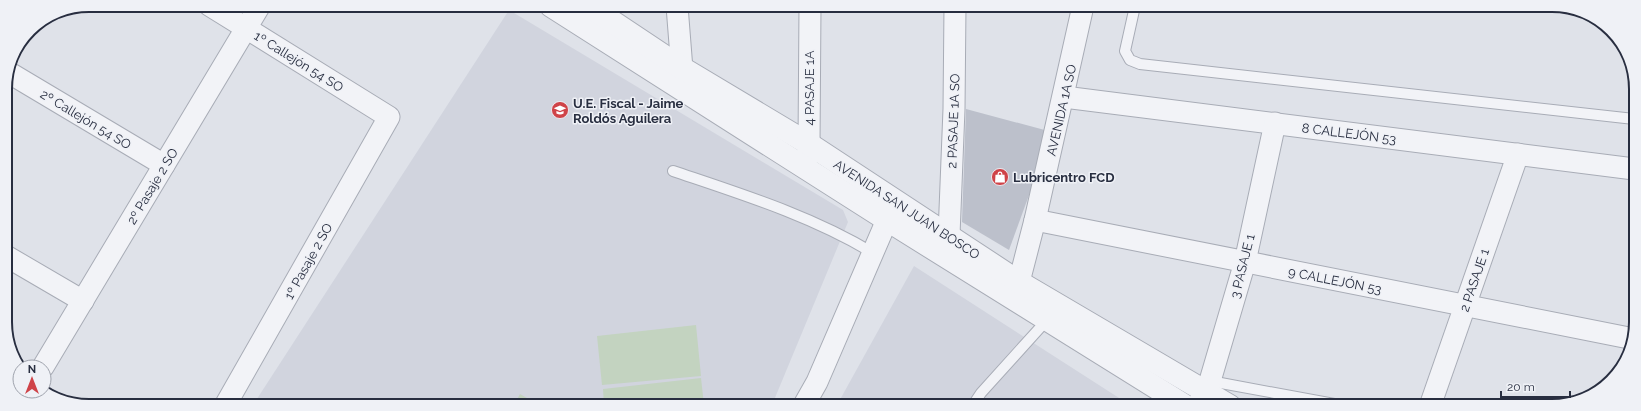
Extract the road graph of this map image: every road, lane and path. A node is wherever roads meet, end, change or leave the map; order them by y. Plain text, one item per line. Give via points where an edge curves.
1 (220, 12) edge
2 (256, 12) edge
3 (560, 12) edge
4 (598, 12) edge
5 (677, 12) edge
6 (810, 12) edge
7 (955, 12) edge
8 (1082, 12) edge
9 (1134, 12) edge
10 (246, 28) junction
11 (682, 68) junction
12 (13, 75) edge
13 (684, 91) junction
14 (1064, 97) junction
15 (389, 117) joint
16 (1629, 118) edge
17 (1275, 124) junction
18 (809, 144) junction
19 (1518, 154) junction
20 (164, 166) junction
21 (1629, 168) edge
22 (806, 169) junction
23 (673, 171) dead end
24 (890, 211) junction
25 (1036, 220) junction
26 (949, 235) junction
27 (873, 253) junction
28 (12, 260) edge
29 (1245, 262) junction
30 (1019, 282) junction
31 (83, 301) junction
32 (1466, 306) junction
33 (1047, 320) junction
34 (1628, 338) edge
35 (48, 359) edge
36 (1156, 362) junction
37 (1143, 380) junction
38 (1205, 393) edge
39 (229, 399) edge
40 (807, 399) edge
41 (976, 399) edge
42 (1173, 399) edge
43 (1217, 399) edge
44 (1270, 399) edge
45 (1433, 399) edge

1 - 10 street, 1º Callejón 54 SO
2 - 10 street, 2º Pasaje 2 SO
3 - 13 street, AVENIDA SAN JUAN BOSCO
4 - 11 street, AVENIDA SAN JUAN BOSCO
5 - 11 street
6 - 18 street, 4 PASAJE 1A
7 - 26 street, 2 PASAJE 1A SO
8 - 14 street, AVENIDA 1A SO
9 - 16 lane via 1124,51 1130,60 1140,64
10 - 15 street, 1º Callejón 54 SO
10 - 20 street, 2º Pasaje 2 SO
11 - 13 street
11 - 18 street, AVENIDA SAN JUAN BOSCO
12 - 20 street, 2º Callejón 54 SO
13 - 22 street, AVENIDA SAN JUAN BOSCO
14 - 17 street, 8 CALLEJÓN 53
14 - 25 street, AVENIDA 1A SO
15 - 39 street, 1º Pasaje 2 SO
17 - 19 street, 8 CALLEJÓN 53
17 - 29 street, 3 PASAJE 1
18 - 22 street, 4 PASAJE 1A
18 - 24 street, AVENIDA SAN JUAN BOSCO
19 - 21 street, 8 CALLEJÓN 53
19 - 32 street, 2 PASAJE 1
20 - 31 street, 2º Pasaje 2 SO
22 - 24 street, AVENIDA SAN JUAN BOSCO
23 - 27 lane via 753,198 846,237
24 - 26 street, AVENIDA SAN JUAN BOSCO
24 - 27 street
24 - 33 street, AVENIDA SAN JUAN BOSCO
25 - 29 street, 9 CALLEJÓN 53
25 - 30 street, AVENIDA 1A SO
26 - 30 street, AVENIDA SAN JUAN BOSCO
27 - 40 street
28 - 31 street
29 - 32 street, 9 CALLEJÓN 53
29 - 38 street, 3 PASAJE 1
30 - 36 street, AVENIDA SAN JUAN BOSCO
31 - 35 street, 2º Pasaje 2 SO
32 - 34 street, 9 CALLEJÓN 53
32 - 45 street, 2 PASAJE 1
33 - 37 street, AVENIDA SAN JUAN BOSCO
33 - 41 lane
36 - 37 street
36 - 38 street, AVENIDA SAN JUAN BOSCO
37 - 42 street, AVENIDA SAN JUAN BOSCO
38 - 43 street, AVENIDA SAN JUAN BOSCO
38 - 44 lane

